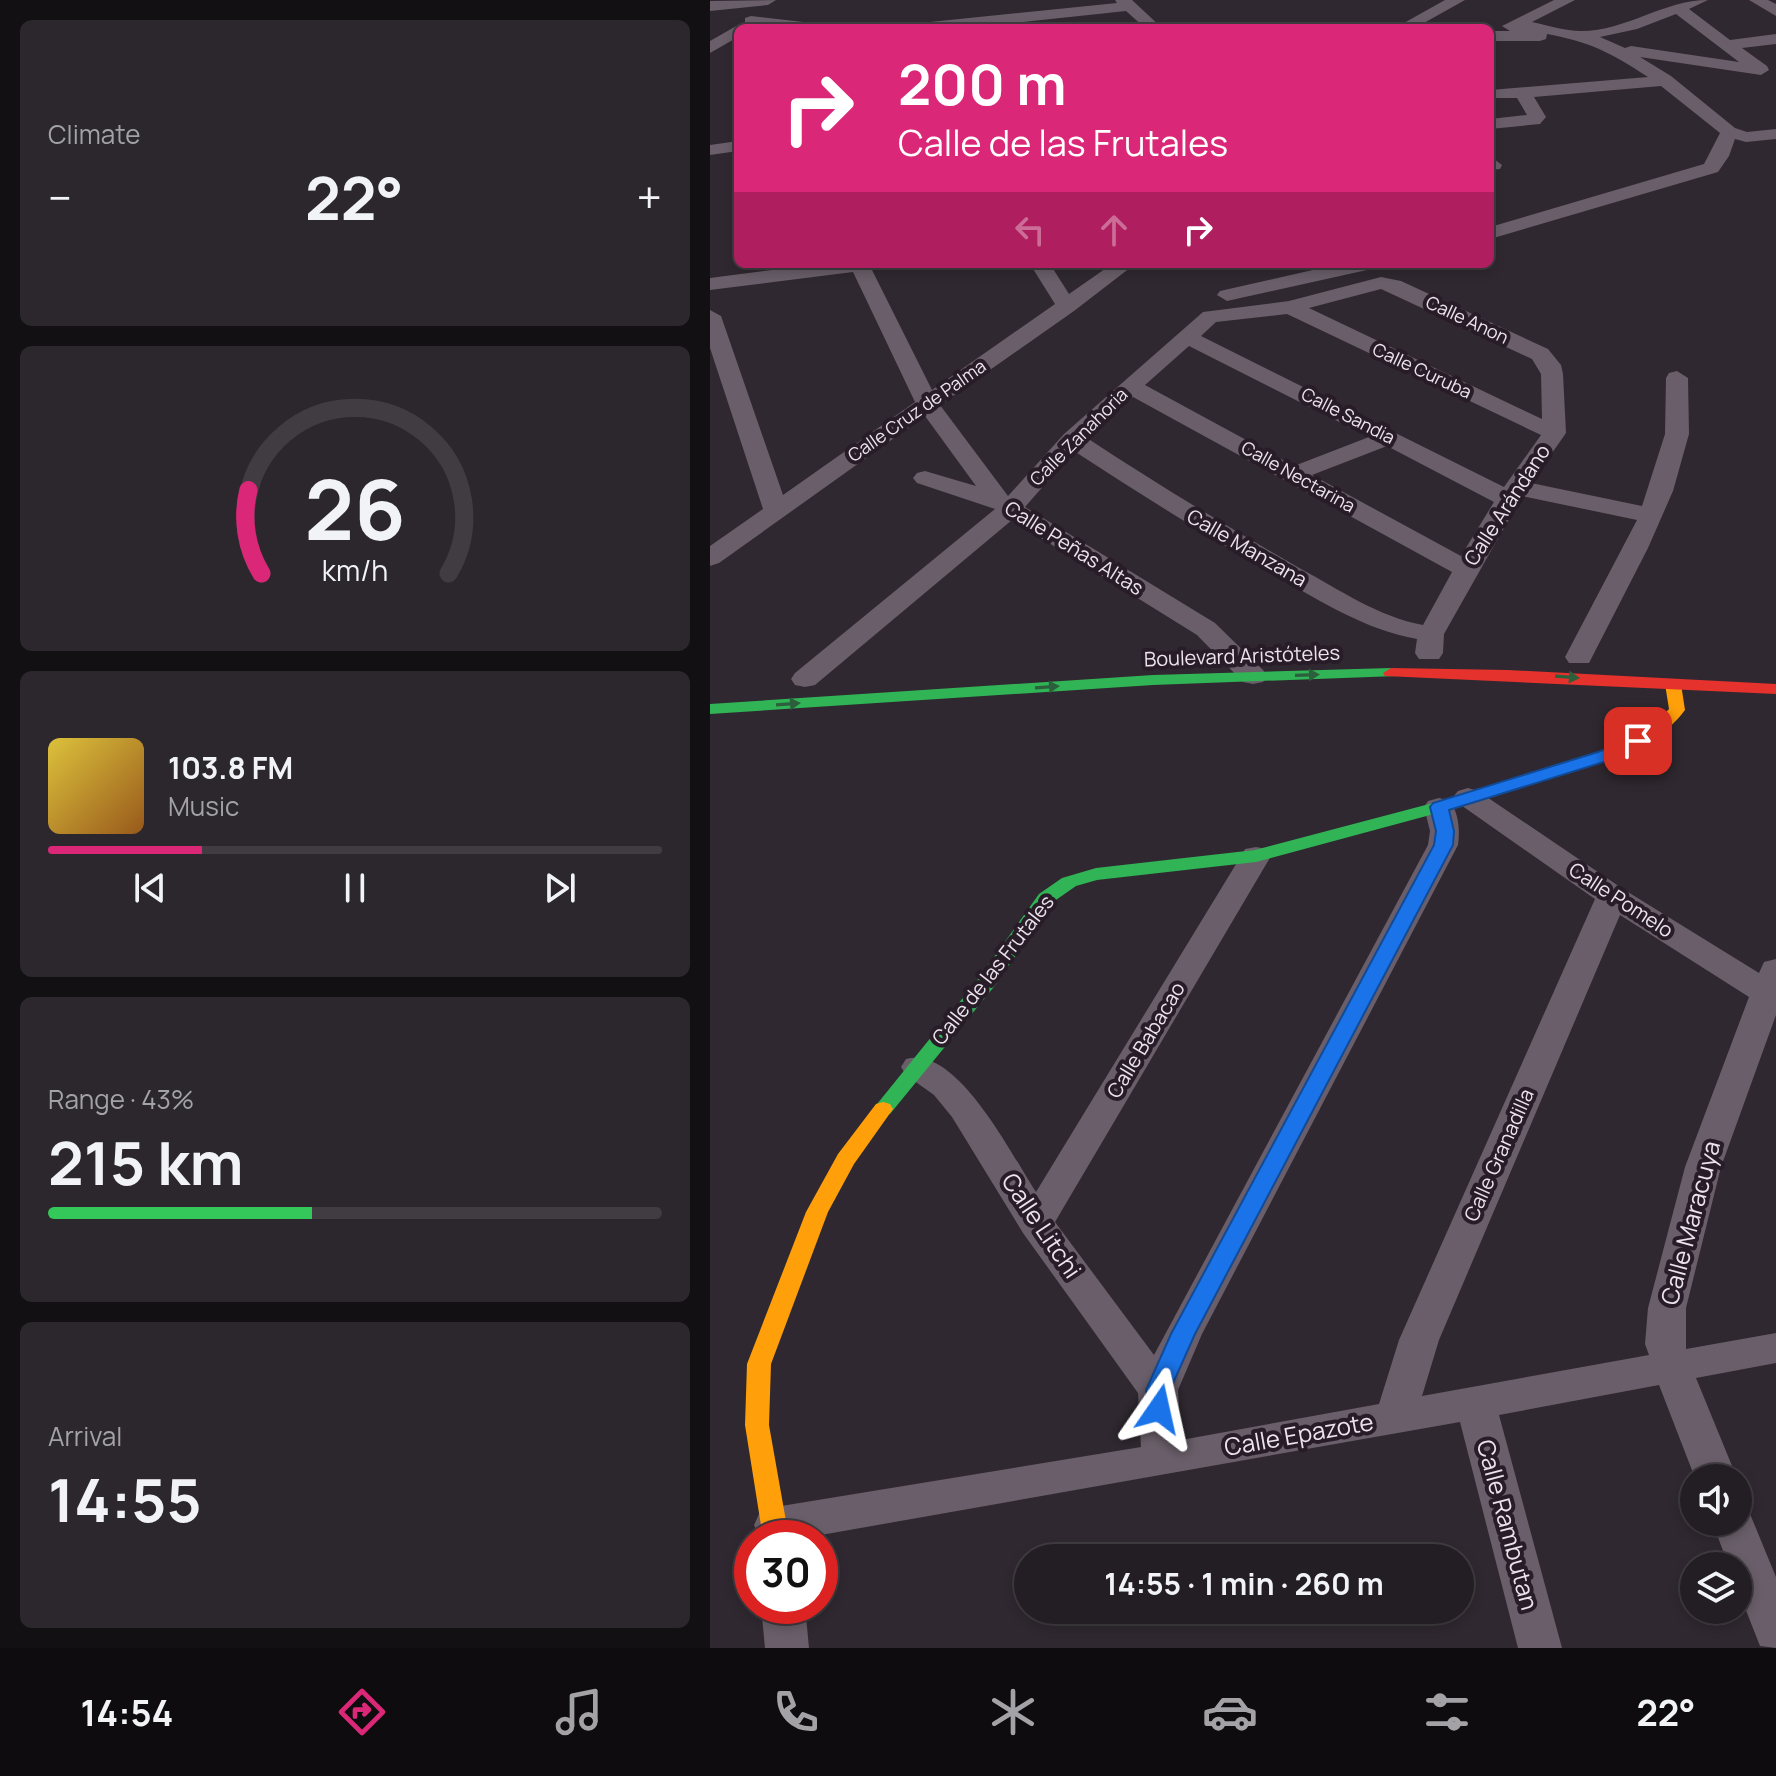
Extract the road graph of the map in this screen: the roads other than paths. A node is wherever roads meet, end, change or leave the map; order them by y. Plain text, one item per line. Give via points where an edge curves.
1 (768, 0) edge
2 (783, 0) edge
3 (1457, 0) edge
4 (1567, 0) edge
5 (1700, 0) edge
6 (1757, 0) edge
7 (1126, 3) edge
8 (710, 6) edge
9 (1680, 10) junction
10 (1776, 11) edge
11 (1421, 18) edge
12 (746, 24) edge
13 (953, 24) edge
14 (1150, 24) edge
15 (1516, 24) junction
16 (734, 32) edge
17 (1494, 33) edge
18 (1494, 35) edge
19 (1579, 35) junction
20 (1776, 39) edge
21 (1728, 45) junction
22 (710, 48) edge
23 (1621, 50) junction
24 (1761, 70) junction
25 (1494, 77) edge
26 (1665, 80) junction
27 (1776, 81) edge
28 (1544, 92) junction
29 (1494, 93) edge
30 (1523, 94) junction
31 (1494, 124) edge
32 (1729, 132) junction
33 (1776, 134) edge
34 (734, 147) edge
35 (710, 150) edge
36 (1494, 232) edge
37 (835, 268) edge
38 (860, 268) edge
39 (1043, 268) edge
40 (1120, 268) edge
41 (1243, 268) edge
42 (1349, 268) edge
43 (710, 284) edge
44 (1227, 295) junction
45 (1067, 307) junction
46 (1290, 307) junction
47 (710, 316) edge
48 (1210, 316) junction
49 (1186, 337) junction
50 (1540, 354) joint
51 (1677, 378) dead end
52 (1130, 386) junction
53 (927, 403) junction
54 (1554, 433) junction
55 (1389, 437) junction
56 (1072, 439) junction
57 (1294, 474) junction
58 (925, 478) dead end
59 (1512, 493) junction
60 (1004, 505) junction
61 (776, 511) junction
62 (1649, 515) junction
63 (710, 558) edge
64 (1466, 569) junction
65 (1430, 648) joint
66 (1234, 655) junction
67 (1202, 656) dead end
68 (1580, 657) dead end
69 (1257, 665) junction
70 (833, 677) dead end
71 (797, 680) joint
72 (1673, 684) junction
73 (1776, 689) edge
74 (710, 709) edge
75 (1454, 802) junction
76 (1256, 856) junction
77 (1612, 896) junction
78 (1774, 989) edge
79 (918, 1067) junction
80 (1036, 1223) junction
81 (1776, 1348) edge
82 (1672, 1367) junction
83 (1158, 1390) junction
84 (1475, 1402) junction
85 (1395, 1418) junction
86 (1162, 1460) junction
87 (1710, 1464) edge
88 (773, 1520) edge
89 (835, 1520) edge
90 (1738, 1536) edge
91 (785, 1624) edge
92 (1776, 1632) edge
93 (787, 1648) edge
94 (1540, 1648) edge

1 - 8 street
2 - 12 street
3 - 11 street
4 - 15 street
5 - 9 street
6 - 10 street
7 - 13 street
7 - 14 street
9 - 19 street via 1615,31
9 - 21 street
15 - 17 street
15 - 19 street
16 - 22 street
18 - 19 street
19 - 23 street
20 - 21 street
21 - 24 street
23 - 24 street
23 - 26 street
24 - 27 street
25 - 28 street
26 - 28 street
26 - 32 street
28 - 30 street
29 - 30 street
30 - 31 street via 1537,117
32 - 33 street via 1746,137
32 - 36 street via 1711,168
34 - 35 street
37 - 43 street
38 - 53 street, Calle Peñas Altas
39 - 45 street
40 - 45 street, Calle Cruz de Palma
41 - 44 street, Calle Zanahoria
42 - 44 street
44 - 48 street, Calle Zanahoria
45 - 53 street, Calle Cruz de Palma
46 - 48 street
46 - 50 street, Calle Anon via 1370,284 1394,285
46 - 54 street, Calle Curuba
47 - 61 street
48 - 49 street, Calle Zanahoria
49 - 52 street, Calle Zanahoria
49 - 55 street, Calle Sandia
50 - 54 street, Calle Arándano via 1552,374
51 - 62 street via 1677,431
52 - 56 street, Calle Zanahoria
52 - 57 street, Calle Nectarina
53 - 60 street, Calle Peñas Altas
53 - 61 street, Calle Cruz de Palma
54 - 59 street, Calle Arándano
55 - 57 street
55 - 59 street, Calle Sandia
56 - 60 street, Calle Zanahoria
56 - 65 street, Calle Manzana via 1199,522
57 - 64 street, Calle Nectarina
58 - 60 street
59 - 62 street, Calle Sandia
59 - 64 street, Calle Arándano
60 - 66 street, Calle Peñas Altas via 1206,629
60 - 71 street, Calle Zanahoria
61 - 63 street, Calle Cruz de Palma
62 - 68 street
64 - 65 street, Calle Arándano
66 - 67 street, Boulevard Aristóteles
66 - 69 street, Calle Peñas Altas
69 -> 72 street, Boulevard Aristóteles
74 -> 69 street, Boulevard Aristóteles
70 - 71 street
72 - 73 street, Boulevard Aristóteles
72 - 75 street, Calle de las Frutales via 1677,710 1661,729 1604,756
75 - 76 street, Calle de las Frutales
75 - 77 street, Calle Pomelo
75 - 83 street via 1443,845
76 - 79 street, Calle de las Frutales via 1096,874 1059,887
76 - 80 street, Calle Babacao
77 - 78 street, Calle Pomelo
77 - 85 street, Calle Granadilla via 1419,1340
78 - 82 street, Calle Maracuya via 1703,1167 1667,1308 1665,1344
79 - 80 street, Calle Litchi via 964,1108
79 - 88 street, Calle de las Frutales via 868,1127 817,1212 759,1364 757,1425
80 - 83 street, Calle Litchi
81 - 82 street, Calle Epazote
82 - 84 street, Calle Epazote
82 - 87 street, Calle Maracuya
83 - 86 street
84 - 85 street, Calle Epazote
84 - 94 street, Calle Rambutan
85 - 86 street, Calle Epazote
86 - 89 street, Calle Epazote
90 - 92 street
91 - 93 street

